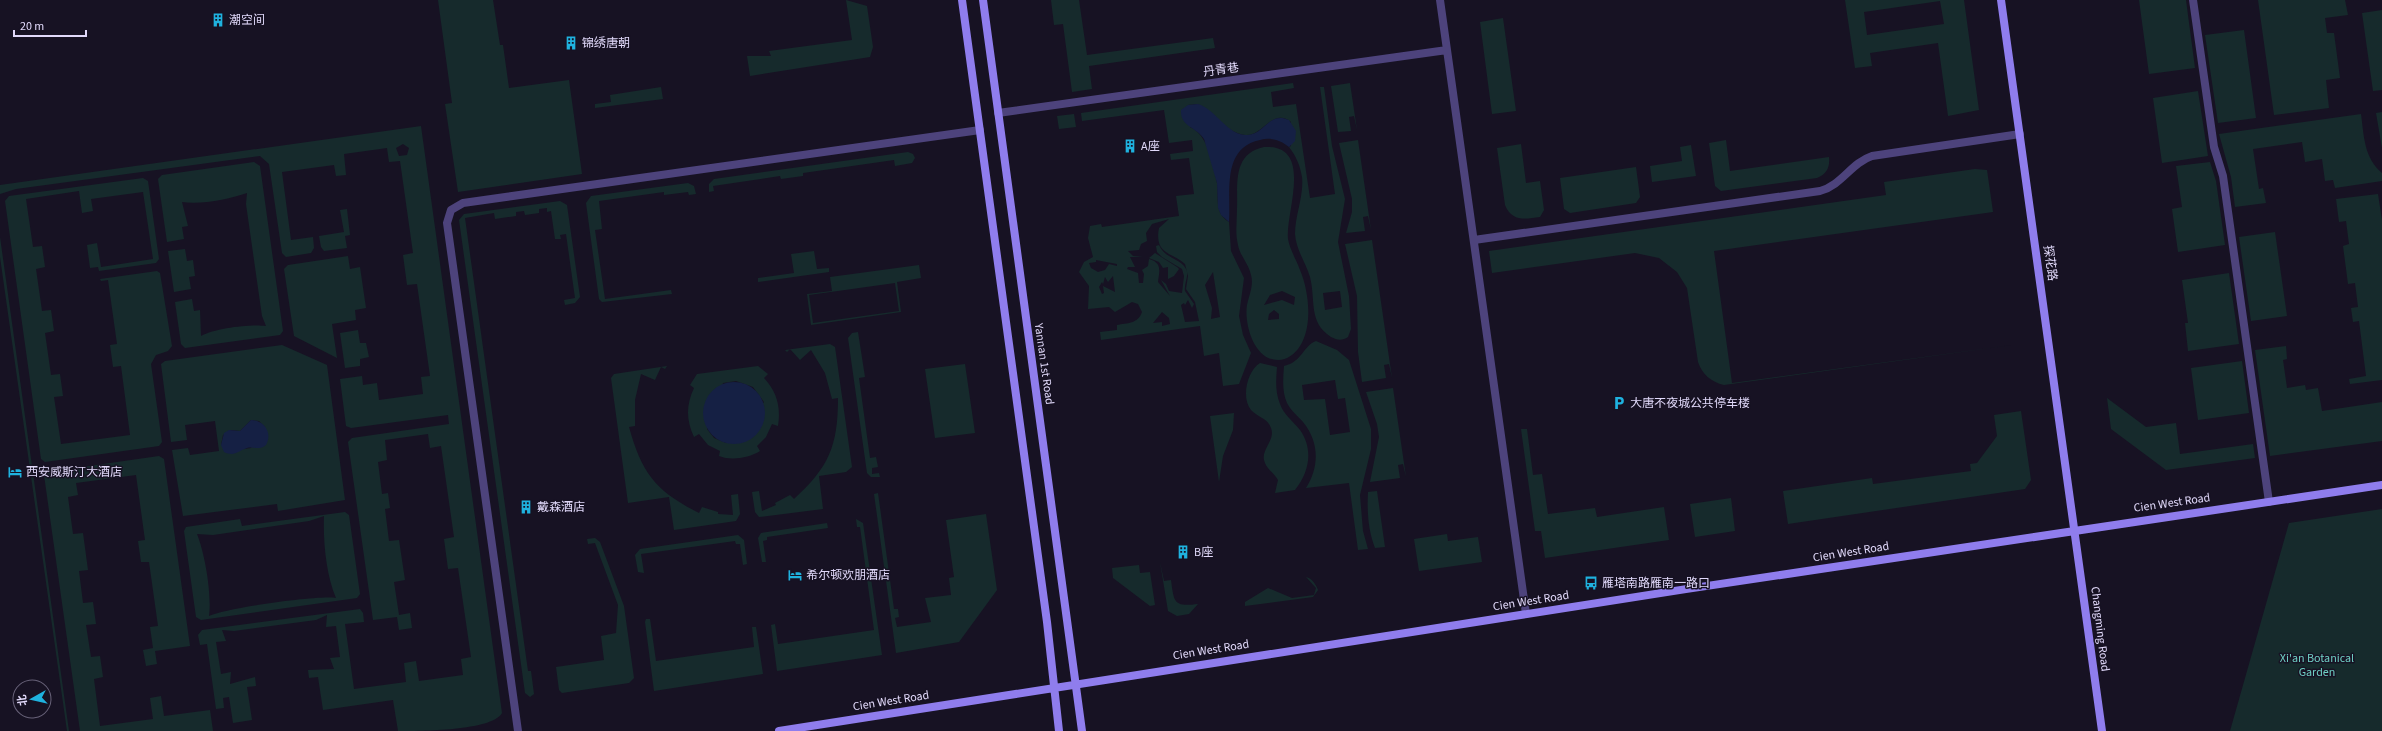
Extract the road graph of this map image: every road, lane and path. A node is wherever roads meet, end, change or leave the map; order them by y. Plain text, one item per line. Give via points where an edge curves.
1 (962, 0) edge
2 (984, 0) edge
3 (1440, 0) edge
4 (2001, 0) edge
5 (2193, 0) edge
6 (1447, 50) junction
7 (998, 113) junction
8 (980, 130) junction
9 (2020, 134) junction
10 (1474, 240) junction
11 (2382, 485) edge
12 (2269, 502) junction
13 (2075, 529) junction
14 (1526, 614) junction
15 (1076, 683) junction
16 (1055, 687) junction
17 (518, 731) edge
18 (780, 731) edge
19 (1058, 731) edge
20 (1082, 731) edge
21 (2102, 731) edge

1 - 8 street
2 - 7 street, Yannan 1st Road
3 - 6 street
4 - 9 street, 探花路
5 - 12 street via 2214,147 2223,176
6 - 7 street, 丹青巷
6 - 10 street
7 - 15 street, Yannan 1st Road
8 - 16 street
8 - 17 street via 463,203 451,210 447,223
9 - 10 street via 1872,156 1859,162 1833,186 1820,191
9 - 13 street, 探花路
10 - 14 street
11 - 12 street, Cien West Road
12 - 13 street, Cien West Road
13 - 14 street, Cien West Road
13 - 21 street, Changming Road
14 - 15 street, Cien West Road
15 - 16 street, Cien West Road
15 - 20 street, Yannan 1st Road
16 - 18 street, Cien West Road
16 - 19 street

